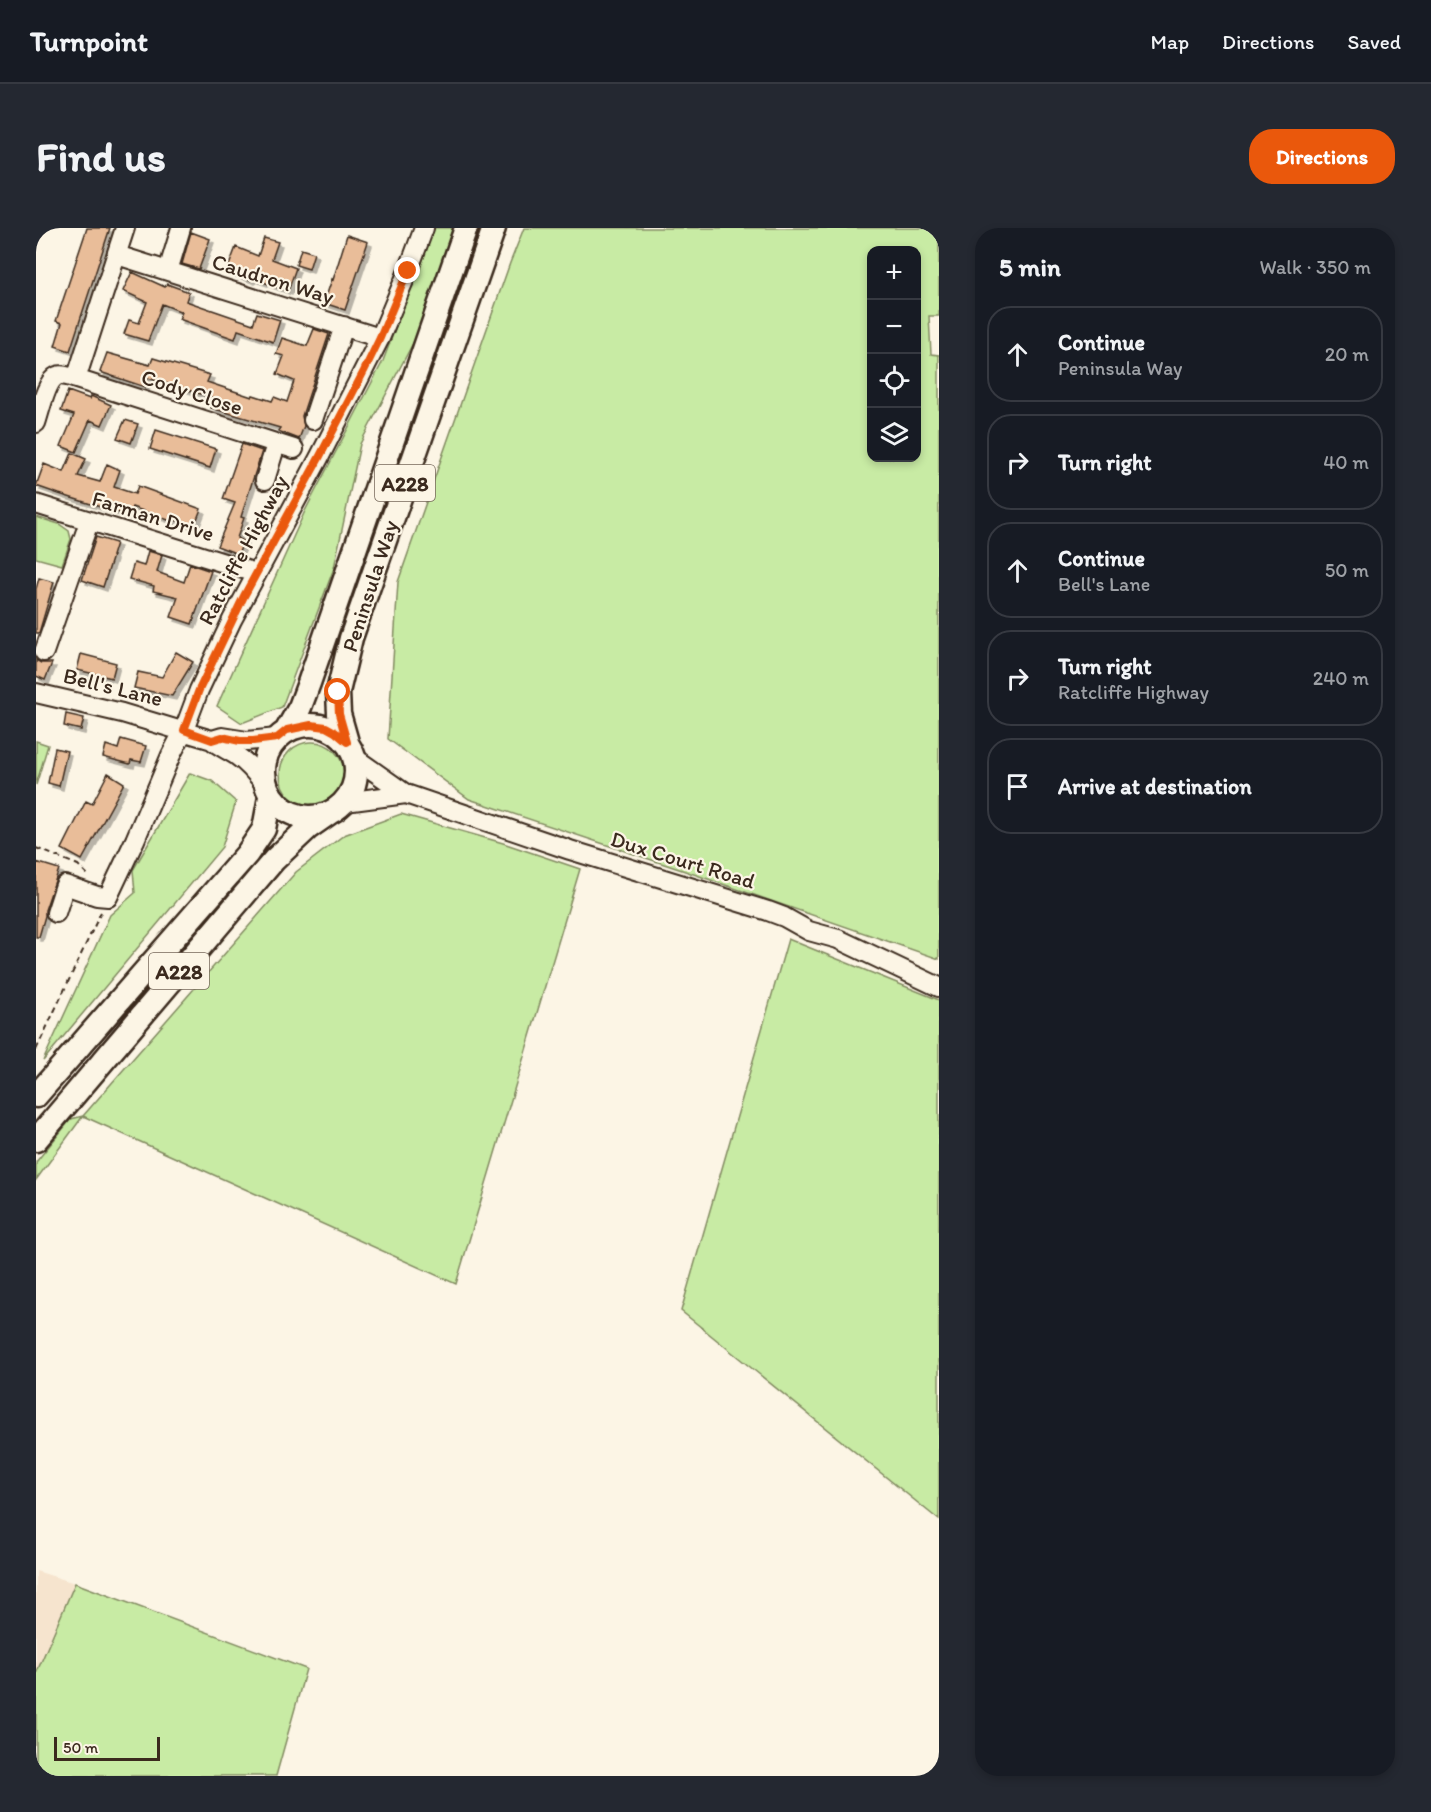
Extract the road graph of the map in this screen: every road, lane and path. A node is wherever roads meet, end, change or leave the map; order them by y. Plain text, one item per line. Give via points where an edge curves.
1 (125, 228) edge
2 (181, 228) edge
3 (424, 228) edge
4 (466, 228) edge
5 (494, 228) edge
6 (117, 255) junction
7 (168, 271) junction
8 (344, 326) junction
9 (380, 338) junction
10 (76, 379) junction
11 (313, 420) dead end
12 (36, 423) edge
13 (265, 480) dead end
14 (36, 504) edge
15 (89, 522) junction
16 (256, 573) junction
17 (44, 652) dead end
18 (36, 693) edge
19 (184, 730) junction
20 (282, 734) junction
21 (212, 740) junction
22 (351, 750) junction
23 (268, 791) junction
24 (406, 794) junction
25 (338, 807) junction
26 (36, 848) edge
27 (108, 897) junction
28 (56, 913) dead end
29 (939, 987) edge
30 (36, 1050) edge
31 (36, 1096) edge
32 (36, 1140) edge

1 - 6 street
2 - 7 street
3 - 9 street, Ratcliffe Highway
4 - 20 main road, Peninsula Way / A228 via 309,683 300,707
5 - 22 main road, Peninsula Way / A228 via 351,638 338,692 339,714
6 - 7 street, Caudron Way
6 - 10 street
7 - 8 street, Caudron Way
8 - 9 street, Caudron Way
8 - 11 street
9 - 16 street, Ratcliffe Highway
10 - 12 street via 64,375 51,380
10 - 13 street, Cody Close via 285,447
14 - 15 street, Farman Drive
15 - 16 street, Farman Drive
15 - 17 street
16 - 19 street, Ratcliffe Highway via 210,666
18 - 19 street, Bell's Lane
19 - 21 street, Bell's Lane
19 - 27 street, Ratcliffe Highway
20 - 21 street, Bell's Lane via 247,741 222,737
20 - 22 main road via 311,725 326,727
20 - 23 main road via 266,757 263,771
21 - 23 street, Bell's Lane via 250,766
22 - 24 street, Dux Court Road
22 - 25 main road via 356,777 352,790
23 - 25 main road via 294,815 308,818
23 - 31 main road, A228 via 264,829 247,854
24 - 25 street, Dux Court Road
24 - 29 street, Dux Court Road via 768,911
25 - 32 main road, A228 via 274,860
26 - 27 path via 78,865
27 - 28 street via 65,885
27 - 30 path

